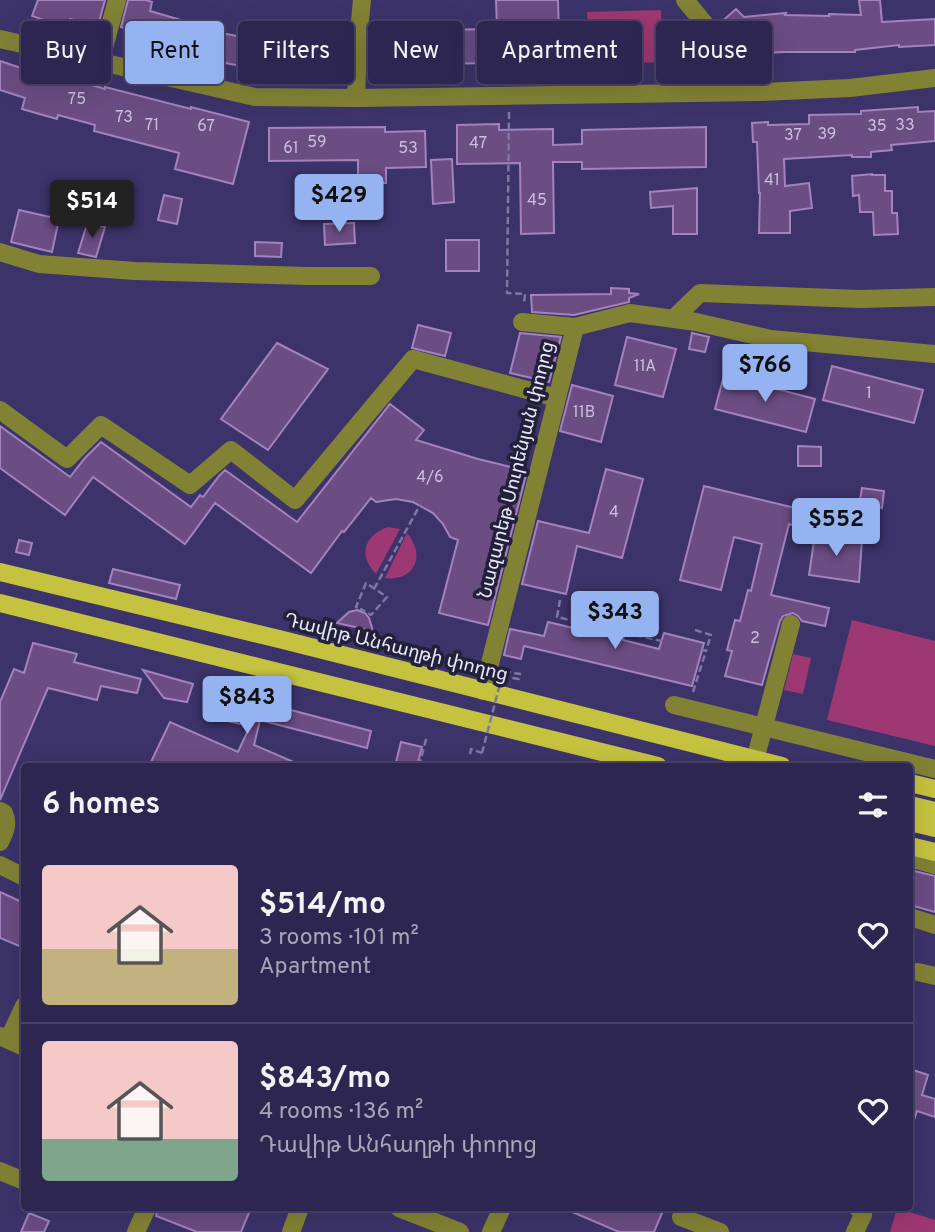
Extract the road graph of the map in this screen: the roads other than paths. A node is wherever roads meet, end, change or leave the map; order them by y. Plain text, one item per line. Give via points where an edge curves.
1 (117, 0) edge
2 (362, 0) edge
3 (684, 0) edge
4 (111, 22) edge
5 (0, 39) edge
6 (21, 44) edge
7 (111, 64) edge
8 (935, 78) edge
9 (761, 92) junction
10 (356, 98) junction
11 (0, 252) edge
12 (371, 276) dead end
13 (935, 298) edge
14 (673, 319) junction
15 (522, 322) road end
16 (575, 327) junction
17 (935, 354) edge
18 (557, 398) junction
19 (0, 410) edge
20 (0, 572) edge
21 (0, 603) edge
22 (791, 624) dead end
23 (483, 691) junction
24 (681, 706) road end
25 (764, 727) junction
26 (755, 761) junction
27 (646, 763) edge
28 (766, 763) edge
29 (911, 763) edge
30 (913, 764) edge
31 (935, 769) edge
32 (913, 784) edge
33 (935, 789) edge
34 (913, 806) edge
35 (0, 811) edge
36 (935, 811) edge
37 (913, 823) edge
38 (935, 828) edge
39 (0, 842) edge
40 (913, 847) edge
41 (935, 852) edge
42 (913, 860) edge
43 (0, 864) edge
44 (935, 865) edge
45 (21, 875) edge
46 (913, 918) edge
47 (935, 925) edge
48 (21, 1011) edge
49 (9, 1033) edge
50 (0, 1171) edge
51 (21, 1180) edge
52 (146, 1211) edge
53 (299, 1211) edge
54 (407, 1211) edge
55 (425, 1211) edge
56 (501, 1211) edge
57 (860, 1211) edge
58 (678, 1219) edge
59 (136, 1232) edge
60 (291, 1232) edge
61 (460, 1232) edge
62 (477, 1232) edge
63 (491, 1232) edge
64 (720, 1232) edge
65 (855, 1232) edge

1 - 4 street
2 - 10 street
3 - 9 street
5 - 6 street
7 - 10 street via 255,97
8 - 9 street
9 - 10 street
11 - 12 street via 39,264 121,270
13 - 14 street via 700,293
14 - 16 street, Նազարեթ Սուրենյան փողոց via 630,313
14 - 17 street, Նազարեթ Սուրենյան փողոց via 771,339
15 - 16 street
16 - 18 street, Նազարեթ Սուրենյան փողոց
18 - 19 street via 412,359 295,500 231,450 190,485 101,425 67,459
18 - 23 street, Նազարեթ Սուրենյան փողոց
20 - 23 main road, Դավիթ Անհաղթի փողոց
21 - 27 main road
22 - 25 street
23 - 26 main road, Դավիթ Անհաղթի փողոց
24 - 25 street
25 - 26 street
25 - 29 street
26 - 28 main road, Դավիթ Անհաղթի փողոց
30 - 31 street
32 - 33 main road
34 - 36 main road
35 - 39 street via 7,818
37 - 38 main road
40 - 41 main road
42 - 44 street
43 - 45 street
46 - 47 street
48 - 49 street
50 - 51 street
52 - 59 street
53 - 60 street
54 - 61 street
55 - 62 street
56 - 63 street
57 - 65 street via 863,1215
58 - 64 street

